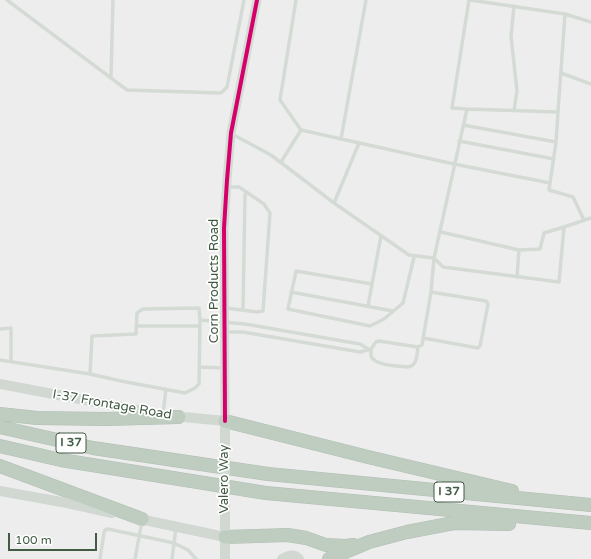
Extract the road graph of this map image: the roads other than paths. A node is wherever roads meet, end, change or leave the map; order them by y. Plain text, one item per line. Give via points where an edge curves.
1 (7, 0) edge
2 (113, 0) edge
3 (244, 0) edge
4 (257, 0) edge
5 (296, 0) edge
6 (366, 0) edge
7 (469, 0) edge
8 (514, 6) junction
9 (565, 14) junction
10 (591, 22) edge
11 (561, 73) junction
12 (111, 77) junction
13 (591, 84) edge
14 (467, 109) junction
15 (514, 110) junction
16 (558, 112) junction
17 (463, 125) junction
18 (301, 130) junction
19 (232, 133) junction
20 (341, 139) junction
21 (460, 141) junction
22 (556, 142) junction
23 (359, 143) junction
24 (554, 159) junction
25 (281, 162) junction
26 (454, 164) junction
27 (550, 182) junction
28 (226, 187) junction
29 (246, 192) junction
30 (334, 203) junction
31 (591, 218) edge
32 (584, 220) junction
33 (564, 227) junction
34 (441, 232) junction
35 (381, 236) junction
36 (519, 250) junction
37 (414, 257) junction
38 (434, 258) junction
39 (517, 277) junction
40 (372, 284) junction
41 (291, 292) junction
42 (431, 292) junction
43 (368, 306) junction
44 (224, 308) junction
45 (243, 310) junction
46 (393, 311) junction
47 (200, 320) junction
48 (225, 322) junction
49 (136, 326) junction
50 (200, 326) junction
51 (0, 329) edge
52 (225, 332) junction
53 (423, 338) junction
54 (418, 347) junction
55 (369, 349) junction
56 (0, 360) edge
57 (11, 361) junction
58 (199, 367) junction
59 (225, 368) junction
60 (90, 374) junction
61 (0, 384) edge
62 (166, 389) junction
63 (0, 414) edge
64 (163, 415) junction
65 (179, 418) junction
66 (225, 421) junction
67 (0, 427) edge
68 (0, 446) edge
69 (0, 466) edge
70 (0, 491) edge
71 (562, 503) junction
72 (591, 505) edge
73 (142, 520) junction
74 (572, 522) junction
75 (591, 523) edge
76 (176, 526) junction
77 (140, 535) junction
78 (225, 537) junction
79 (369, 542) junction
80 (174, 543) junction
81 (100, 559) edge
82 (135, 559) edge
83 (172, 559) edge
84 (196, 559) edge
85 (225, 559) edge
86 (282, 559) edge
87 (299, 559) edge
88 (329, 559) edge

1 - 12 lane
2 - 12 lane
3 - 12 lane via 227,87 221,93 127,90
4 - 19 street, Corn Products Road
5 - 18 lane via 280,100
6 - 20 lane
7 - 8 lane
7 - 14 lane via 452,108
8 - 9 lane
8 - 15 lane via 511,36 517,91
9 - 10 lane
9 - 11 lane
11 - 13 lane
11 - 16 lane
14 - 15 lane
14 - 17 lane
15 - 16 lane
16 - 22 lane
17 - 21 lane
17 - 22 lane
18 - 20 lane
18 - 25 lane
19 - 25 lane
19 - 28 street, Corn Products Road
20 - 23 lane
21 - 24 lane
21 - 26 lane
22 - 24 lane
23 - 26 lane
23 - 30 lane
24 - 27 lane
25 - 30 lane
26 - 27 lane
26 - 34 lane
27 - 32 lane via 550,190 573,197
28 - 29 lane via 239,187
28 - 44 street, Corn Products Road
29 - 45 lane
29 - 45 lane via 264,204 270,213 263,311
30 - 35 lane
31 - 32 lane
32 - 33 lane
33 - 36 lane via 544,233 540,249
33 - 39 lane via 558,282
34 - 36 lane
34 - 38 lane
35 - 37 lane
35 - 40 lane
36 - 39 lane
37 - 38 lane
37 - 46 lane via 403,303
38 - 39 lane via 443,268
38 - 42 lane
40 - 41 lane via 296,271
40 - 43 lane
41 - 43 lane
41 - 46 lane via 288,309 370,326
42 - 53 lane
42 - 53 lane via 486,301 488,304 478,348
43 - 46 lane
44 - 45 lane
44 - 48 street, Corn Products Road
47 - 48 lane
47 - 49 lane via 199,308 143,309 137,313
47 - 50 lane
48 - 52 street, Corn Products Road
48 - 55 lane via 360,344
49 - 50 lane
49 - 60 lane via 136,334 92,336
50 - 58 lane
51 - 57 lane via 11,328
52 - 55 lane via 244,332 360,352
52 - 59 street, Corn Products Road
53 - 54 lane via 422,345
54 - 55 lane via 379,341
54 - 55 lane via 411,367 375,361
56 - 57 lane
57 - 60 lane
58 - 59 lane
58 - 62 lane via 199,384 196,388 185,392
59 - 66 street, Corn Products Road
60 - 62 lane
61 - 64 main road, I-37 Frontage Road
62 - 64 lane
63 - 65 highway via 37,418
64 - 65 main road, I-37 Frontage Road
65 - 66 main road, I-37 Frontage Road
66 - 71 highway
66 - 78 main road, Valero Way, bridge
67 - 71 highway, I 37 via 93,448 268,474
68 - 74 highway, I 37 via 61,460 266,493
69 - 73 highway
70 - 73 main road
71 - 72 highway, I 37
73 - 76 main road
73 - 77 lane
74 - 75 highway, I 37
74 - 79 highway via 454,523
76 - 78 main road
76 - 80 lane
77 - 80 lane
77 - 81 lane via 105,530
77 - 82 lane
78 - 79 highway via 288,535 326,545 344,546
78 - 85 main road
79 - 88 highway
80 - 83 lane
80 - 84 lane via 188,550
86 - 87 main road via 292,556

